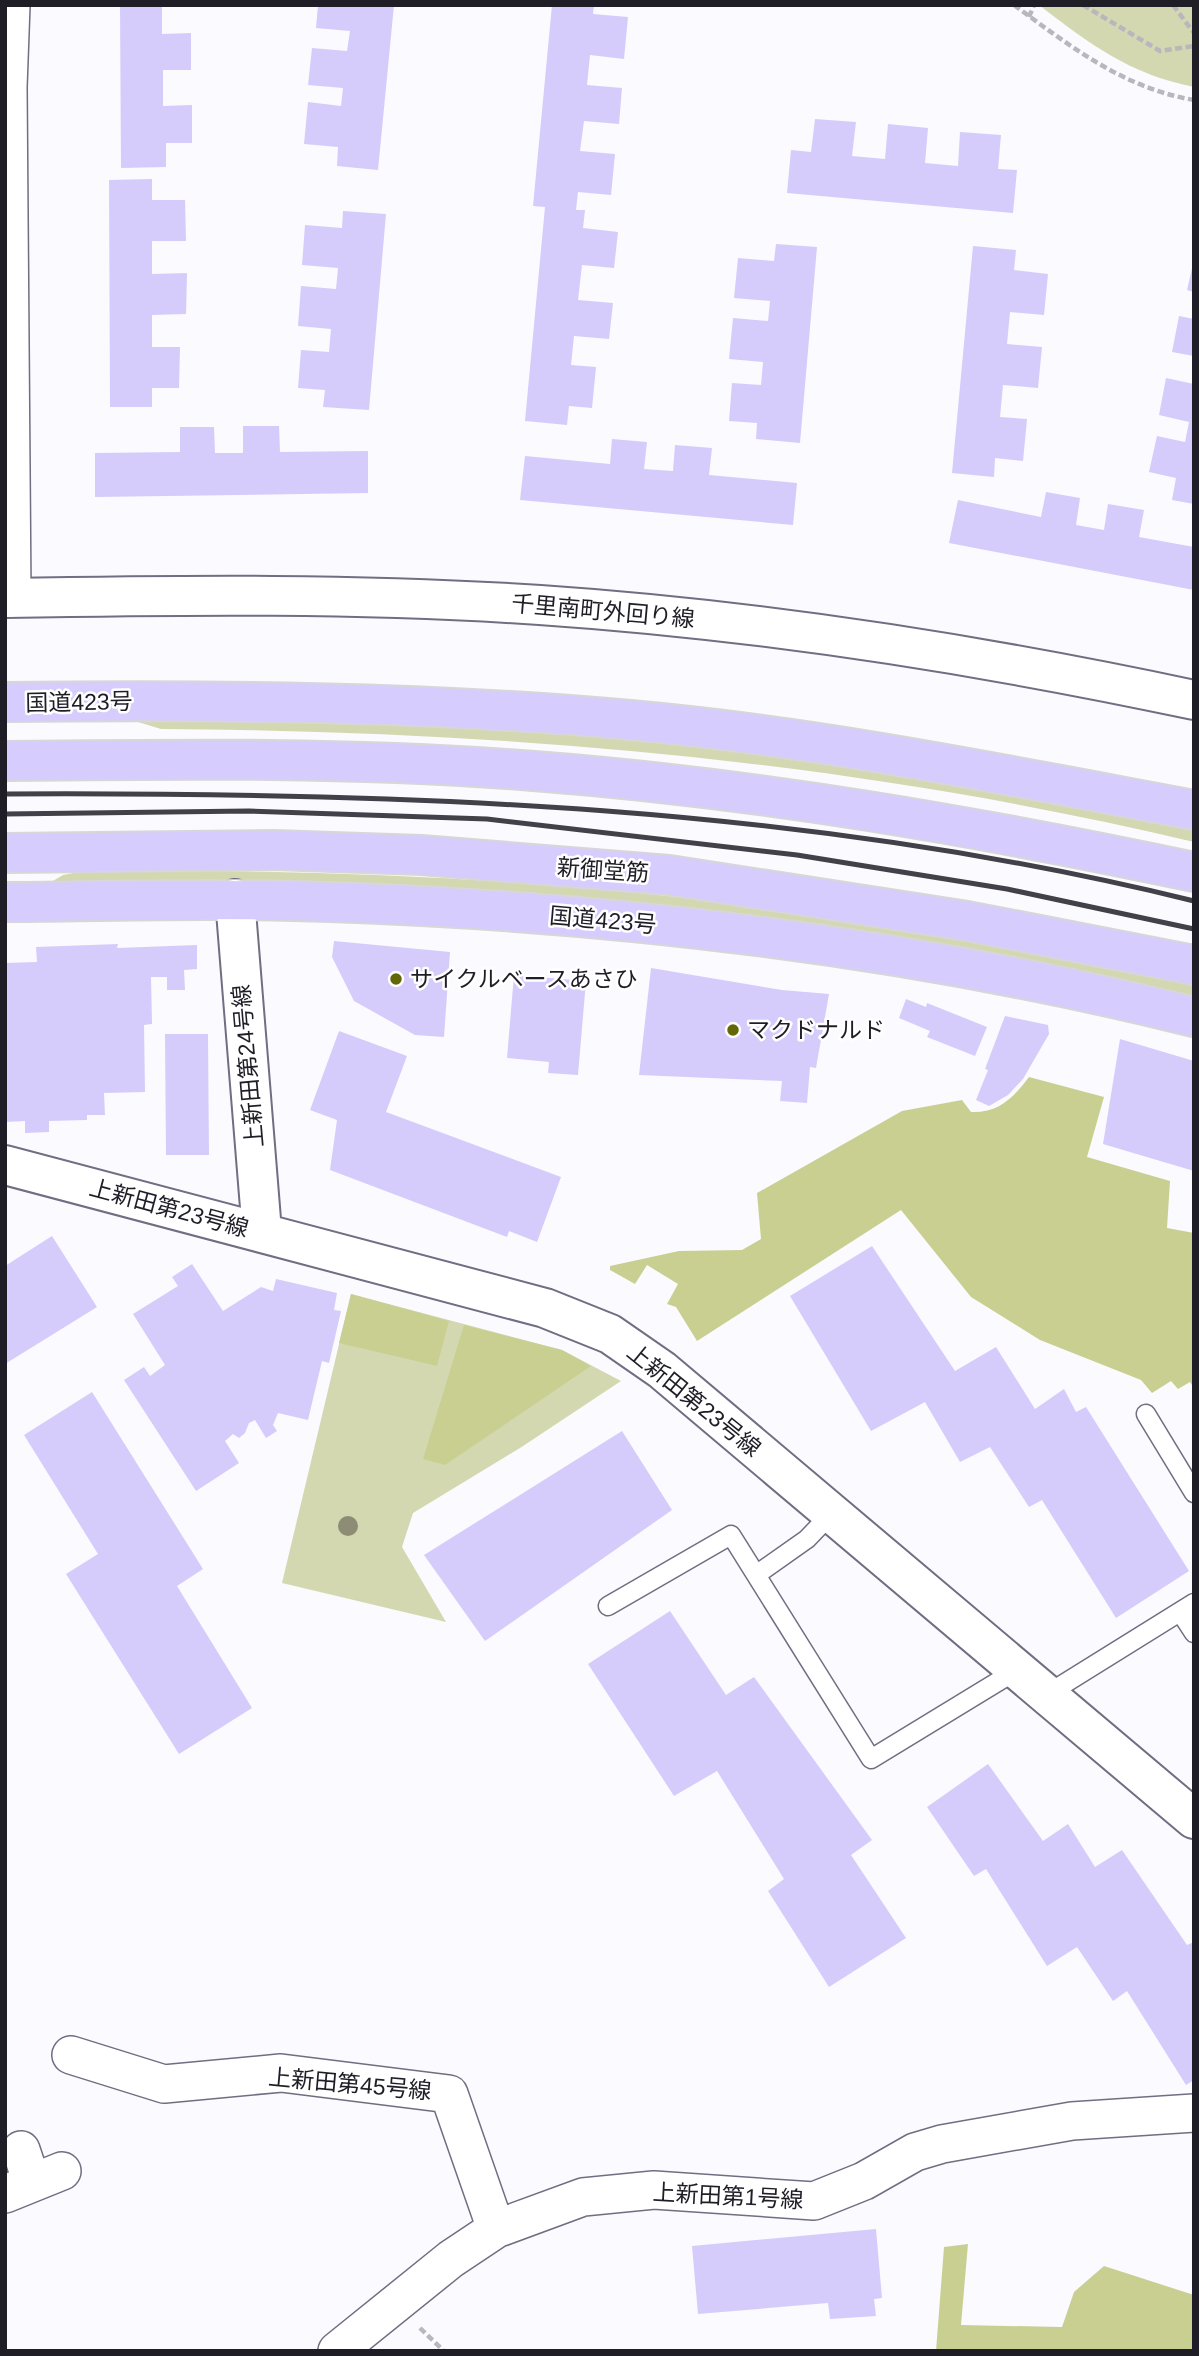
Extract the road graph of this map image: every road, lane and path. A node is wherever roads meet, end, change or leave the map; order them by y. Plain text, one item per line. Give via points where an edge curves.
1 (11, 5) edge
2 (1014, 5) edge
3 (1034, 5) edge
4 (1083, 5) edge
5 (1173, 5) edge
6 (1030, 17) junction
7 (1194, 33) edge
8 (1194, 46) edge
9 (1194, 100) edge
10 (9, 598) edge
11 (1194, 700) edge
12 (5, 702) edge
13 (5, 761) edge
14 (1194, 810) edge
15 (5, 853) edge
16 (1194, 872) edge
17 (235, 899) junction
18 (5, 902) edge
19 (1194, 965) edge
20 (1194, 1017) edge
21 (5, 1165) edge
22 (262, 1232) junction
23 (1146, 1414) dead end
24 (1194, 1493) edge
25 (831, 1514) junction
26 (756, 1575) junction
27 (608, 1606) dead end
28 (1187, 1608) edge
29 (1194, 1633) edge
30 (1017, 1670) junction
31 (1046, 1695) junction
32 (1194, 1819) edge
33 (63, 2051) dead end
34 (1194, 2113) edge
35 (496, 2229) junction
36 (337, 2351) edge

1 - 10 street
2 - 6 path
3 - 6 path
4 - 8 path via 1160,51
5 - 7 path
6 - 9 path via 1116,75
10 - 11 street, 千里南町外回り線 via 321,596 481,601 635,613 922,648
12 - 14 highway, 国道423号 via 250,700 632,720 873,750
13 - 16 highway via 284,760 535,771 676,784 970,826
15 - 19 highway, 新御堂筋 via 274,850 421,855 669,875 967,921
17 - 18 highway, 国道423号
17 - 20 highway, 国道423号 via 532,913 760,937 971,970
17 - 22 street, 上新田第24号線
21 - 22 street, 上新田第23号線
22 - 25 street, 上新田第23号線 via 553,1310 595,1326 662,1370
23 - 24 lane
25 - 26 lane via 807,1539
25 - 30 street, 上新田第23号線
26 - 27 lane via 731,1535
26 - 30 lane via 871,1759
28 - 29 lane
28 - 31 lane
30 - 31 street, 上新田第23号線
31 - 32 street, 上新田第23号線
33 - 35 street, 上新田第45号線 via 164,2084 281,2073 449,2094
34 - 35 street, 上新田第1号線 via 1072,2121 942,2144 915,2152 864,2181 814,2201 654,2190 603,2194 547,2208
35 - 36 street, 上新田第1号線 via 451,2259

